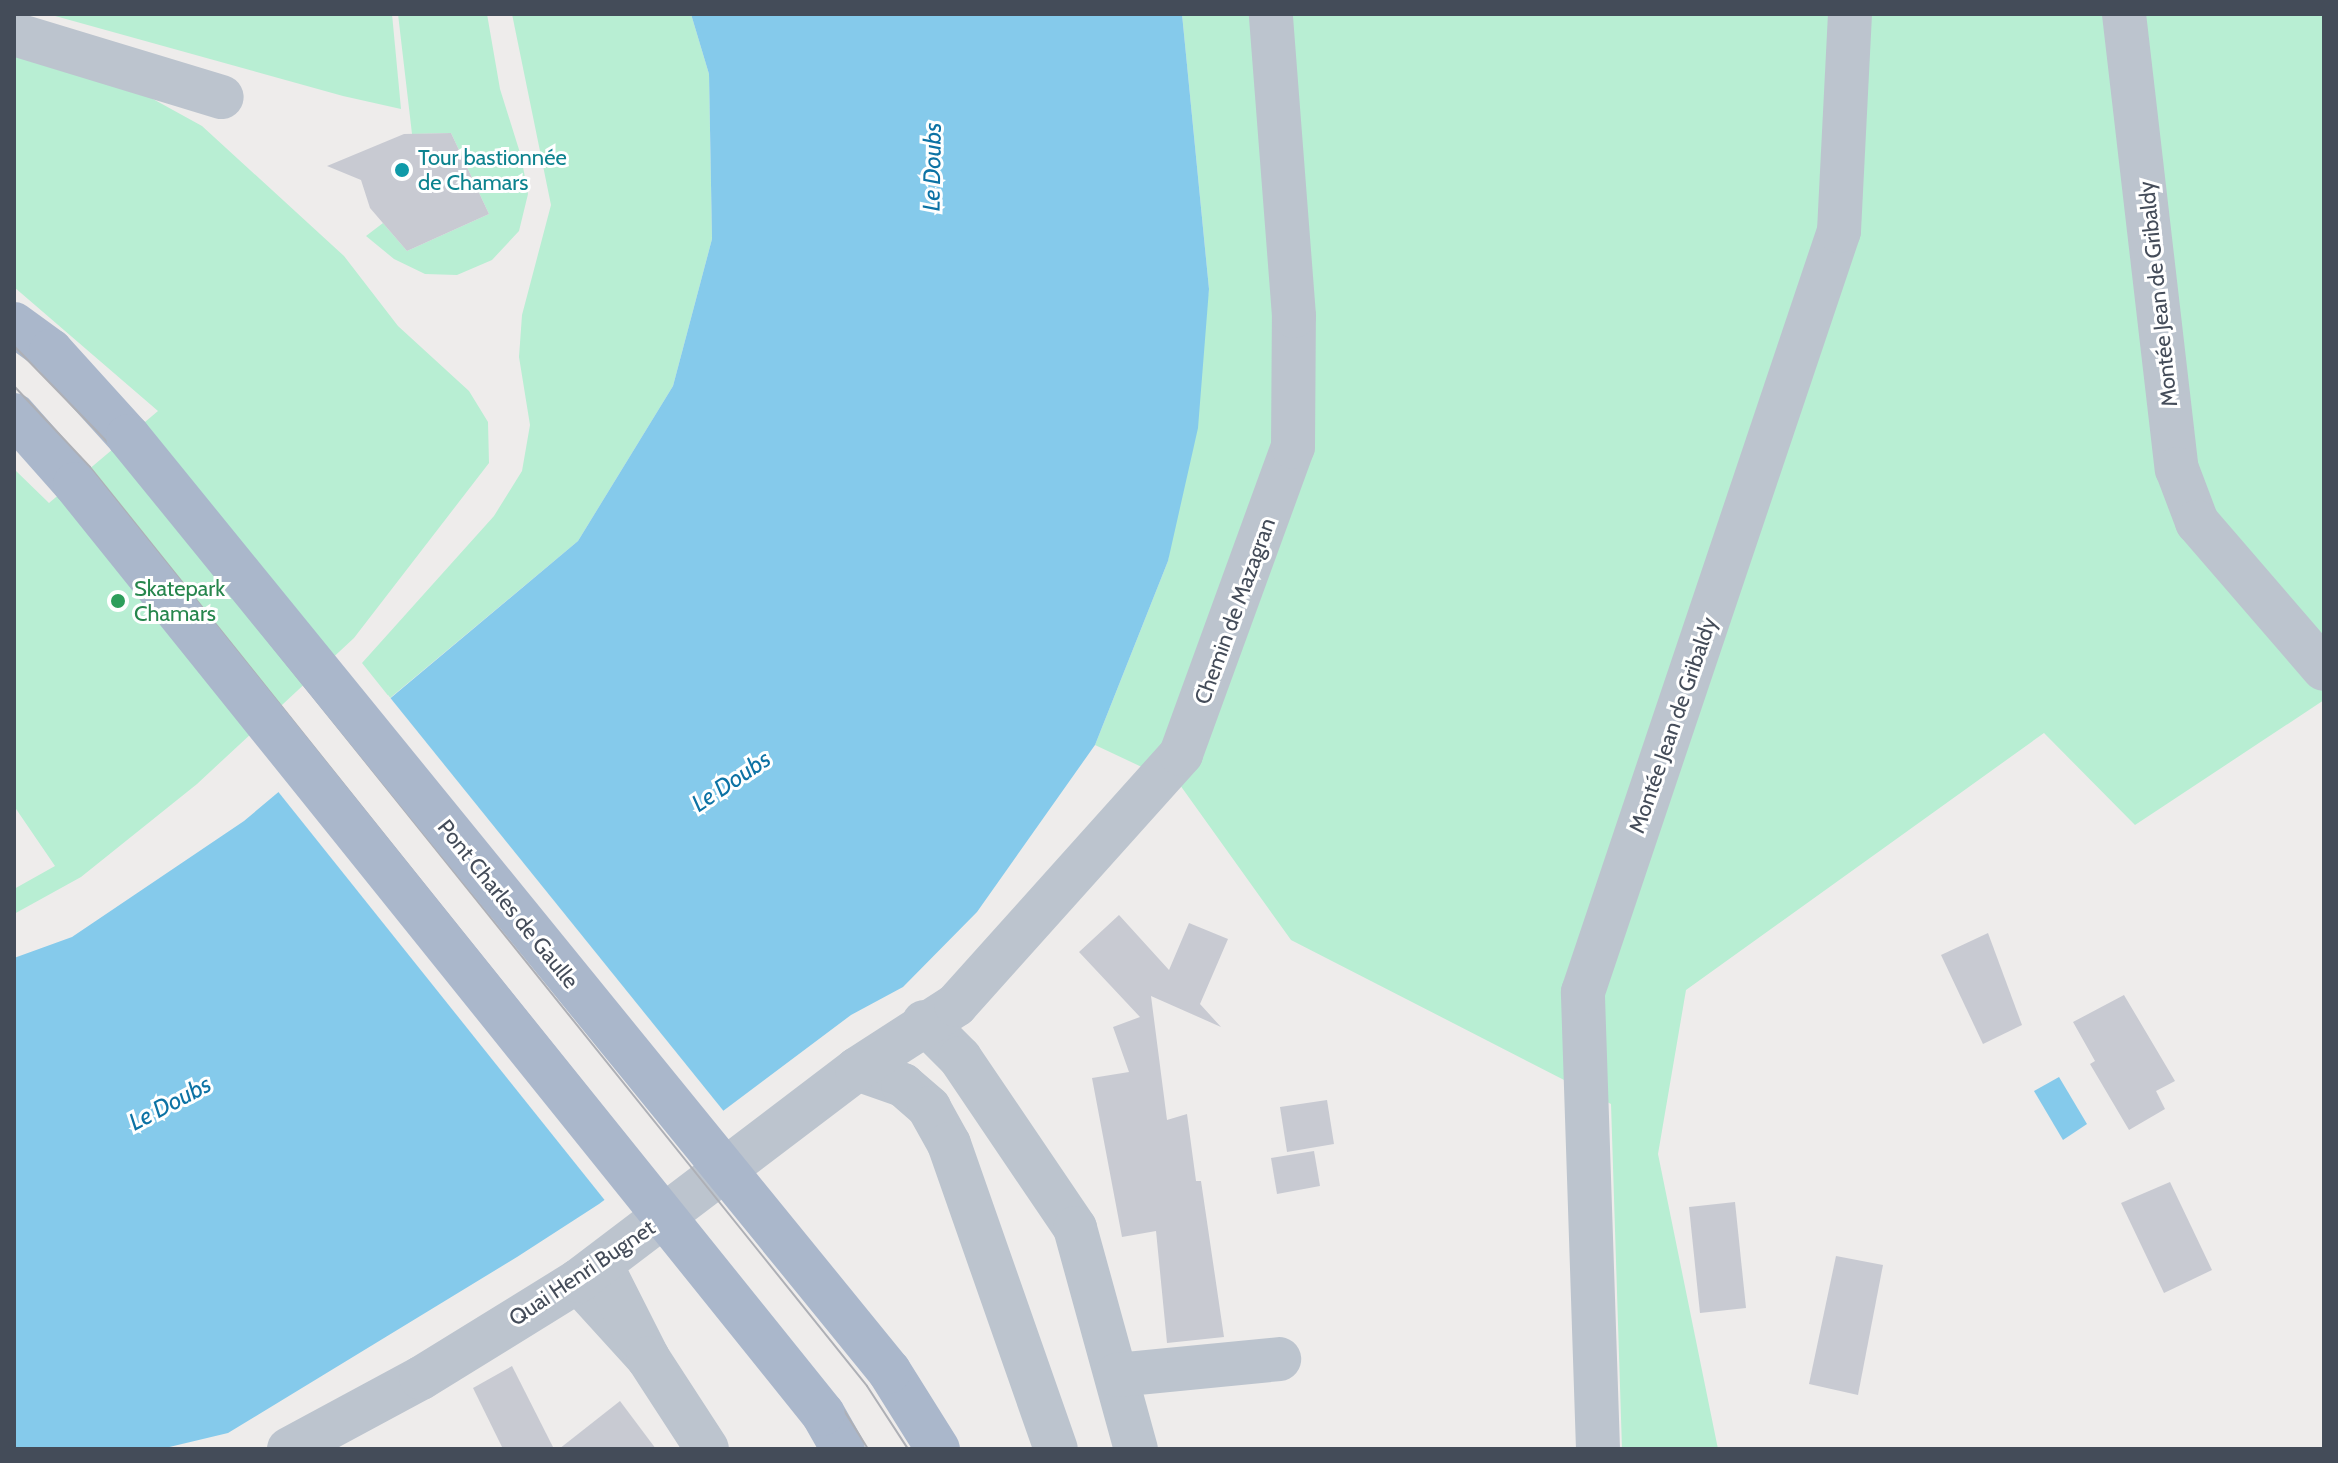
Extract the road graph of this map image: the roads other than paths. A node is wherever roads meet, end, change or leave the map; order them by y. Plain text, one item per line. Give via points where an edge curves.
1 (1271, 14) edge
2 (1850, 14) edge
3 (2124, 14) edge
4 (14, 34) edge
5 (222, 97) dead end
6 (14, 324) edge
7 (14, 415) edge
8 (2324, 669) edge
9 (924, 1022) junction
10 (857, 1069) junction
11 (590, 1273) junction
12 (1279, 1359) dead end
13 (1117, 1375) junction
14 (833, 1432) edge
15 (289, 1449) edge
16 (707, 1449) edge
17 (938, 1449) edge
18 (1056, 1449) edge
19 (1136, 1449) edge
20 (1598, 1449) edge

1 - 9 street, Chemin de Mazagran via 1294,316 1293,447 1259,551 1181,754 956,1005
2 - 20 street, Montée Jean de Gribaldy via 1839,231 1583,992
3 - 8 street, Montée Jean de Gribaldy via 2177,469 2197,522
4 - 5 street
6 - 17 main road, Pont Charles de Gaulle, bridge via 51,351 128,436 889,1371
7 - 14 main road, bridge via 75,484
9 - 10 street, Chemin de Mazagran
9 - 13 street via 960,1058 1075,1228
10 - 11 street, Quai Henri Bugnet
10 - 18 street via 903,1085 929,1108 949,1144
11 - 15 street, Quai Henri Bugnet via 421,1378
11 - 16 street
12 - 13 street
13 - 19 street

